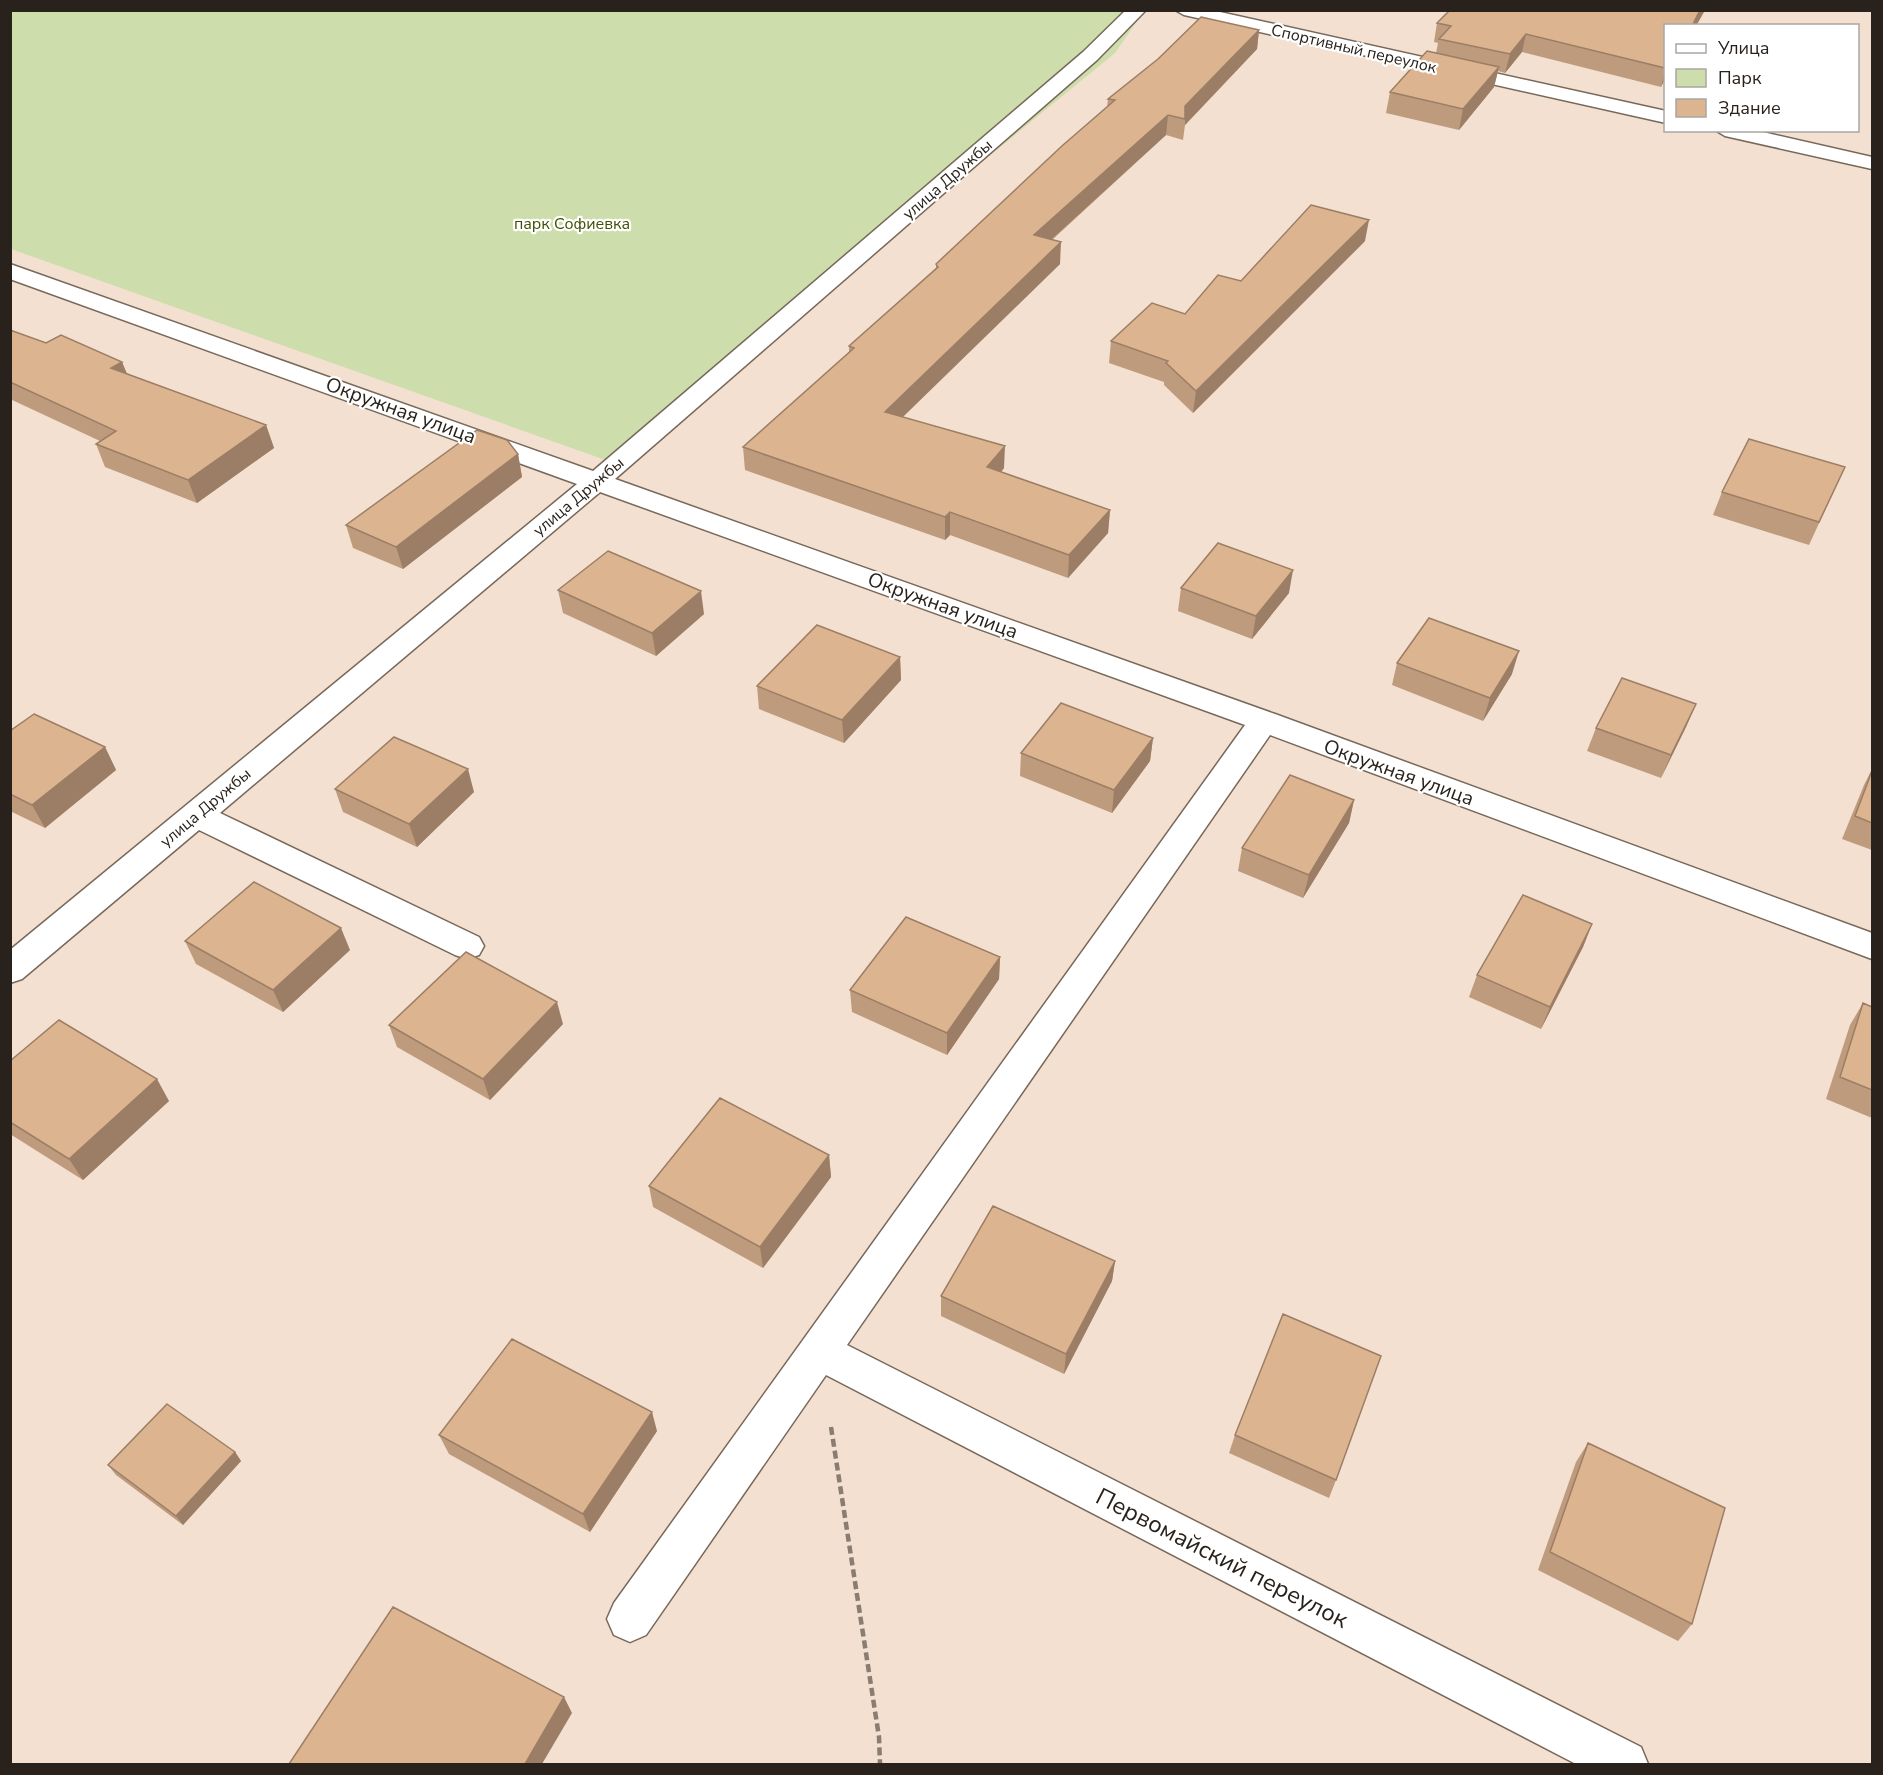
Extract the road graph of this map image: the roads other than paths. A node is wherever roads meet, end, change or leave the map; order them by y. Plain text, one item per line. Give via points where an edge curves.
1 (1137, 10) edge
2 (1184, 10) edge
3 (1664, 117) edge
4 (1734, 132) edge
5 (1872, 163) edge
6 (10, 271) edge
7 (598, 480) junction
8 (1264, 722) junction
9 (196, 815) junction
10 (467, 946) dead end
11 (1872, 946) edge
12 (10, 970) edge
13 (819, 1351) junction
14 (630, 1619) dead end
15 (1624, 1764) edge

1 - 7 street, улица Дружбы via 1081,64
2 - 3 street, Спортивный переулок
4 - 5 street
6 - 7 street, Окружная улица
7 - 8 street, Окружная улица
7 - 9 street, улица Дружбы
8 - 11 street, Окружная улица
8 - 13 street
9 - 10 street
9 - 12 street, улица Дружбы
13 - 14 street
13 - 15 street, Первомайский переулок

